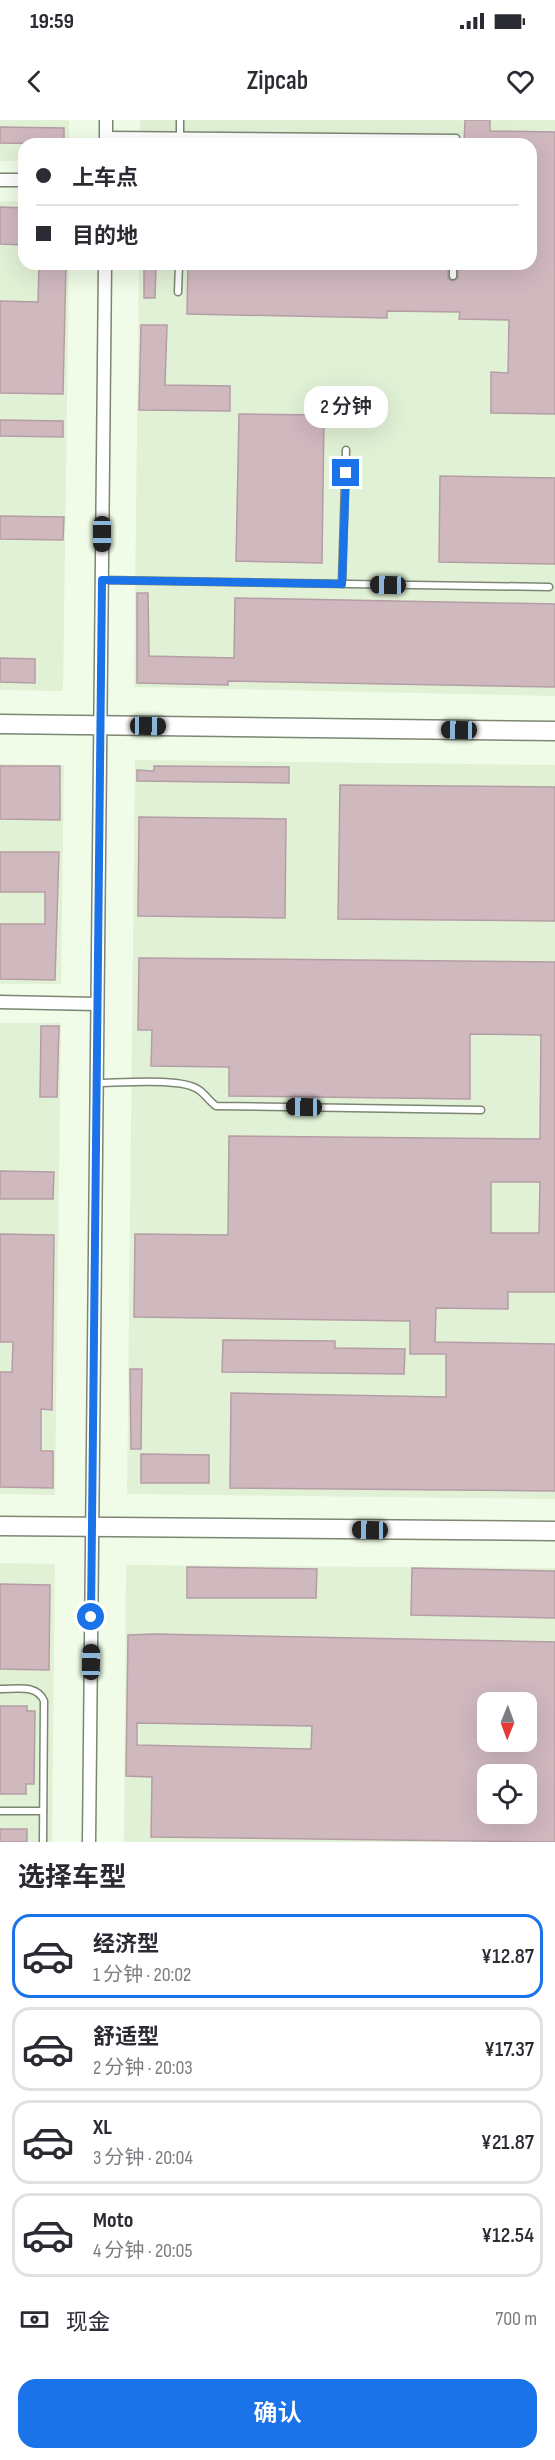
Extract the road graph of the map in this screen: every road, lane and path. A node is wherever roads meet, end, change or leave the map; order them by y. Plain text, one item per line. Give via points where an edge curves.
1 (106, 120) edge
2 (180, 120) edge
3 (180, 136) junction
4 (106, 138) edge
5 (143, 138) edge
6 (456, 138) edge
7 (0, 180) edge
8 (18, 180) edge
9 (105, 270) edge
10 (179, 270) edge
11 (453, 270) edge
12 (453, 276) dead end
13 (178, 292) dead end
14 (346, 450) dead end
15 (102, 580) junction
16 (342, 584) junction
17 (549, 587) dead end
18 (0, 724) edge
19 (100, 726) junction
20 (555, 731) edge
21 (0, 1002) edge
22 (97, 1004) junction
23 (96, 1083) junction
24 (481, 1110) dead end
25 (0, 1526) edge
26 (92, 1527) junction
27 (555, 1531) edge
28 (0, 1689) edge
29 (0, 1811) edge
30 (44, 1811) junction
31 (43, 1842) edge
32 (89, 1842) edge

1 - 4 street
2 - 3 lane
3 - 5 lane
3 - 6 lane
7 - 8 street
9 - 15 street
10 - 13 lane
11 - 12 lane
14 - 16 lane
15 - 16 lane
15 - 19 street
16 - 17 lane
18 - 19 street
19 - 20 street
19 - 22 street
21 - 22 street
22 - 23 street
23 - 24 lane via 185,1084 200,1090 216,1106
23 - 26 street
25 - 26 street
26 - 27 street
26 - 32 street
28 - 30 lane via 34,1689 44,1701
29 - 30 lane
30 - 31 lane

